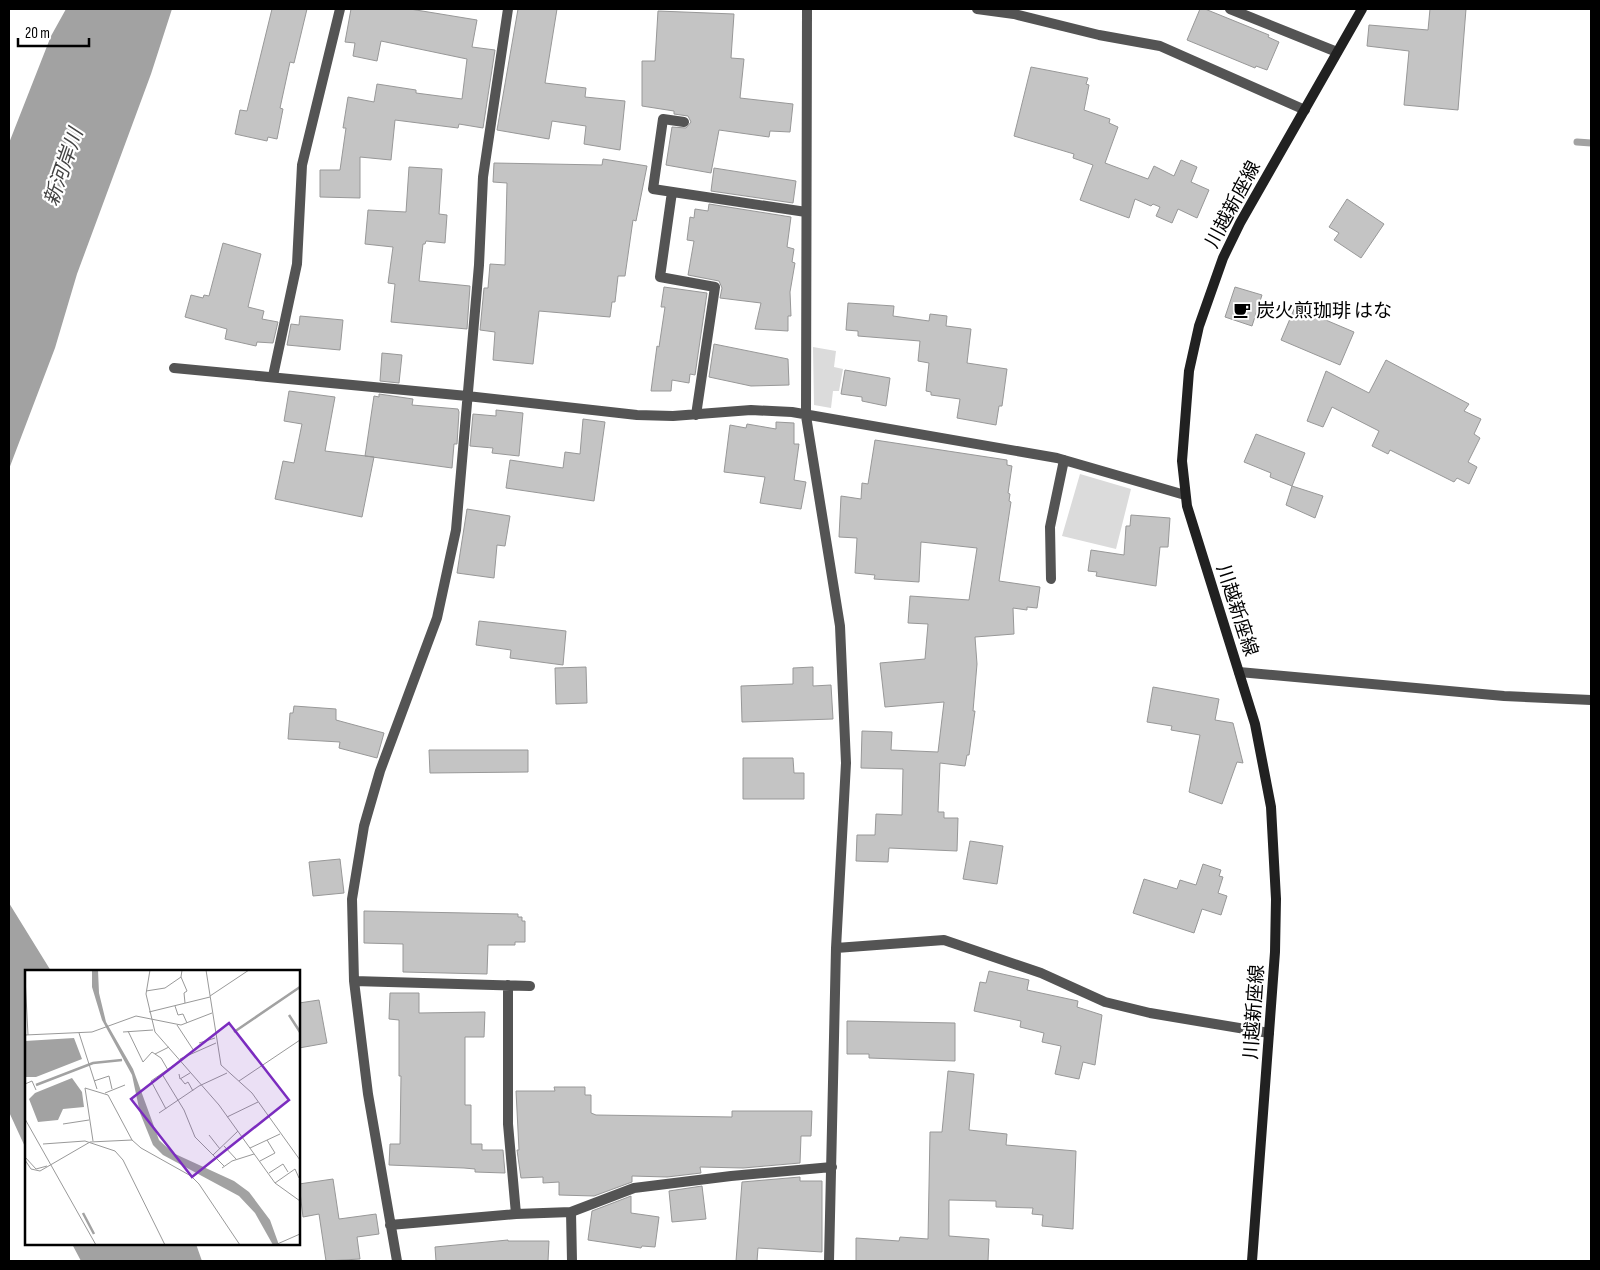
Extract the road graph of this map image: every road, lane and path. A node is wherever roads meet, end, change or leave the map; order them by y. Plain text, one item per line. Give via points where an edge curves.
1 (340, 9) edge
2 (508, 9) edge
3 (807, 9) edge
4 (977, 9) edge
5 (1230, 9) edge
6 (1362, 9) edge
7 (1014, 12) edge
8 (1337, 52) junction
9 (1305, 110) junction
10 (684, 122) dead end
11 (672, 192) junction
12 (806, 212) junction
13 (174, 368) dead end
14 (273, 376) junction
15 (467, 396) junction
16 (696, 415) junction
17 (806, 416) junction
18 (1064, 460) junction
19 (1185, 495) junction
20 (1051, 579) dead end
21 (1239, 672) junction
22 (1591, 700) edge
23 (836, 948) junction
24 (354, 982) junction
25 (508, 985) junction
26 (530, 986) dead end
27 (1270, 1033) junction
28 (832, 1167) junction
29 (571, 1212) junction
30 (516, 1214) junction
31 (390, 1225) junction
32 (396, 1261) edge
33 (572, 1261) edge
34 (830, 1261) edge
35 (1252, 1261) edge

1 - 14 street via 302,165 297,264
2 - 15 street via 483,177
3 - 12 street
4 - 7 street
5 - 8 street
6 - 8 main road, 川越新座線
7 - 9 street via 1099,35 1160,46
8 - 9 main road, 川越新座線
9 - 19 main road, 川越新座線 via 1240,223 1223,258 1198,326 1183,428
10 - 11 street via 662,119 653,189
11 - 12 street
11 - 16 street via 660,277 715,287
12 - 17 street
13 - 14 street
14 - 15 street
15 - 16 street via 637,415
15 - 24 street via 456,530 437,618 380,770 364,826 352,899
16 - 17 street via 751,410
17 - 18 street
17 - 23 street via 840,626 846,763
18 - 19 street
18 - 20 street via 1050,527
19 - 21 main road, 川越新座線
21 - 22 street via 1504,696
21 - 27 main road, 川越新座線 via 1265,768 1274,843 1276,898
23 - 27 street via 944,940 1041,973 1105,1002 1150,1014
23 - 28 street
24 - 25 street
24 - 31 street via 368,1094
25 - 26 street
25 - 30 street via 508,1124
27 - 35 main road, 川越新座線
28 - 29 street via 634,1188
28 - 34 street
29 - 30 street
29 - 33 street
30 - 31 street
31 - 32 street

